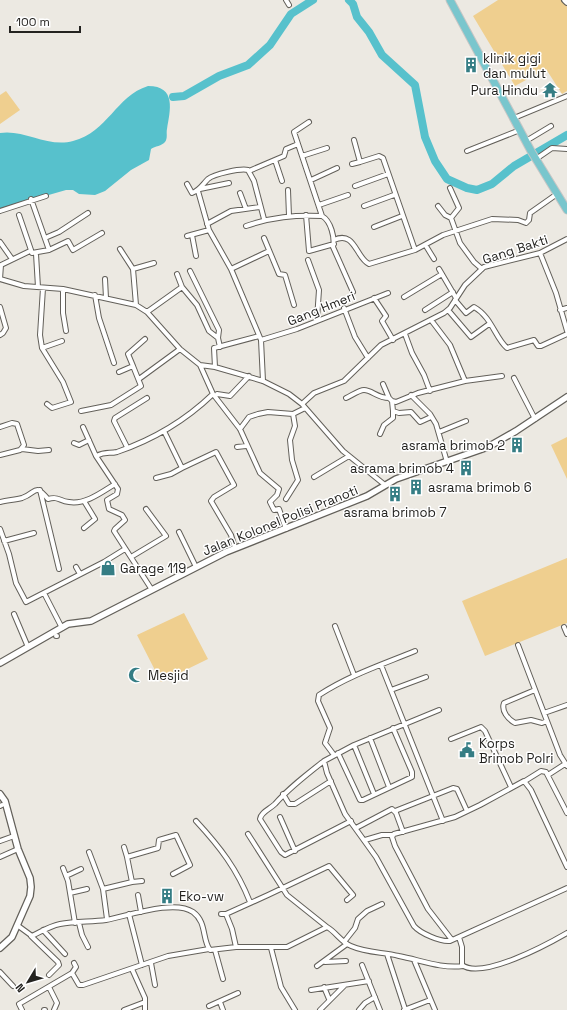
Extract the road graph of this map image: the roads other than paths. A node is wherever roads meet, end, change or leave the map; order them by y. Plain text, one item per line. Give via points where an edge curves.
1 (286, 0) edge
2 (450, 0) edge
3 (289, 5) dead end
4 (567, 96) edge
5 (514, 118) junction
6 (308, 122) dead end
7 (551, 126) dead end
8 (520, 130) junction
9 (354, 140) dead end
10 (526, 141) junction
11 (298, 144) junction
12 (327, 148) dead end
13 (567, 149) edge
14 (467, 151) dead end
15 (302, 156) junction
16 (534, 156) junction
17 (275, 160) junction
18 (360, 162) junction
19 (352, 164) dead end
20 (337, 168) dead end
21 (249, 171) junction
22 (388, 174) junction
23 (311, 180) junction
24 (282, 181) dead end
25 (229, 182) dead end
26 (187, 184) dead end
27 (355, 186) dead end
28 (450, 188) dead end
29 (199, 190) junction
30 (288, 190) dead end
31 (240, 193) dead end
32 (348, 194) dead end
33 (394, 194) junction
34 (557, 194) junction
35 (46, 196) dead end
36 (31, 199) junction
37 (319, 205) junction
38 (364, 206) dead end
39 (438, 206) dead end
40 (260, 207) junction
41 (246, 209) junction
42 (567, 210) edge
43 (0, 211) edge
44 (88, 213) dead end
45 (19, 214) dead end
46 (306, 215) junction
47 (289, 216) junction
48 (322, 216) junction
49 (402, 216) junction
50 (450, 218) junction
51 (264, 219) junction
52 (207, 224) junction
53 (246, 226) dead end
54 (374, 227) dead end
55 (209, 230) junction
56 (456, 232) junction
57 (102, 233) dead end
58 (192, 235) junction
59 (187, 236) dead end
60 (45, 238) junction
61 (264, 238) dead end
62 (567, 239) edge
63 (0, 242) edge
64 (334, 242) junction
65 (426, 246) junction
66 (120, 249) dead end
67 (30, 250) junction
68 (49, 250) junction
69 (415, 250) junction
70 (269, 251) junction
71 (540, 253) junction
72 (36, 254) junction
73 (196, 256) dead end
74 (12, 259) junction
75 (434, 259) dead end
76 (308, 260) dead end
77 (154, 263) dead end
78 (133, 269) junction
79 (231, 269) junction
80 (439, 269) dead end
81 (482, 269) junction
82 (190, 271) dead end
83 (177, 274) dead end
84 (442, 274) junction
85 (0, 279) edge
86 (106, 279) dead end
87 (182, 287) junction
88 (38, 288) junction
89 (43, 288) junction
90 (63, 289) junction
91 (353, 292) dead end
92 (388, 293) dead end
93 (95, 295) junction
94 (455, 296) junction
95 (404, 297) dead end
96 (106, 298) junction
97 (374, 298) junction
98 (136, 305) junction
99 (294, 305) dead end
100 (0, 307) edge
101 (344, 308) junction
102 (567, 308) edge
103 (425, 310) dead end
104 (560, 310) junction
105 (449, 311) junction
106 (147, 312) junction
107 (317, 319) junction
108 (431, 320) junction
109 (489, 324) dead end
110 (66, 331) dead end
111 (567, 333) edge
112 (405, 334) junction
113 (0, 335) edge
114 (218, 338) junction
115 (260, 338) junction
116 (145, 339) dead end
117 (393, 340) junction
118 (62, 341) dead end
119 (220, 347) junction
120 (42, 348) junction
121 (180, 349) junction
122 (368, 358) junction
123 (114, 363) dead end
124 (200, 365) junction
125 (133, 366) junction
126 (215, 366) junction
127 (118, 372) dead end
128 (249, 376) junction
129 (502, 376) dead end
130 (514, 378) dead end
131 (139, 379) junction
132 (263, 381) junction
133 (465, 381) junction
134 (383, 384) dead end
135 (430, 391) junction
136 (215, 394) junction
137 (412, 395) junction
138 (567, 397) edge
139 (147, 398) dead end
140 (346, 398) dead end
141 (390, 400) junction
142 (47, 404) dead end
143 (304, 406) junction
144 (82, 411) dead end
145 (393, 411) junction
146 (293, 414) junction
147 (431, 416) junction
148 (535, 419) junction
149 (466, 420) dead end
150 (0, 427) edge
151 (83, 427) dead end
152 (240, 429) junction
153 (164, 431) junction
154 (439, 432) junction
155 (380, 434) dead end
156 (89, 440) junction
157 (74, 443) dead end
158 (246, 446) junction
159 (127, 447) junction
160 (237, 447) dead end
161 (22, 449) junction
162 (49, 450) dead end
163 (0, 455) edge
164 (96, 456) junction
165 (349, 456) junction
166 (448, 462) junction
167 (182, 468) junction
168 (314, 477) dead end
169 (156, 478) dead end
170 (115, 484) junction
171 (385, 485) junction
172 (40, 490) junction
173 (286, 499) dead end
174 (84, 501) junction
175 (0, 502) edge
176 (146, 509) dead end
177 (84, 528) dead end
178 (0, 529) edge
179 (286, 529) junction
180 (179, 532) dead end
181 (34, 533) dead end
182 (4, 541) junction
183 (235, 548) junction
184 (125, 549) junction
185 (131, 557) junction
186 (59, 568) dead end
187 (76, 568) dead end
188 (196, 568) junction
189 (80, 574) junction
190 (152, 590) junction
191 (44, 593) junction
192 (14, 614) dead end
193 (335, 626) dead end
194 (564, 627) dead end
195 (62, 628) junction
196 (567, 634) edge
197 (518, 645) dead end
198 (28, 647) junction
199 (415, 651) dead end
200 (0, 663) edge
201 (381, 665) junction
202 (354, 675) junction
203 (426, 677) dead end
204 (391, 690) junction
205 (535, 690) junction
206 (567, 705) edge
207 (439, 710) dead end
208 (544, 713) junction
209 (547, 721) junction
210 (405, 724) junction
211 (393, 728) junction
212 (370, 738) junction
213 (450, 739) dead end
214 (354, 745) junction
215 (336, 754) junction
216 (324, 762) junction
217 (566, 762) edge
218 (548, 775) junction
219 (331, 781) junction
220 (526, 781) junction
221 (389, 787) junction
222 (511, 787) junction
223 (0, 794) edge
224 (283, 794) junction
225 (374, 794) junction
226 (434, 796) junction
227 (395, 811) junction
228 (467, 812) junction
229 (567, 813) edge
230 (280, 817) dead end
231 (196, 821) dead end
232 (443, 821) junction
233 (350, 822) junction
234 (356, 828) junction
235 (402, 832) junction
236 (248, 834) dead end
237 (393, 835) junction
238 (14, 836) junction
239 (365, 840) junction
240 (0, 841) edge
241 (124, 847) dead end
242 (18, 849) junction
243 (294, 851) junction
244 (89, 852) dead end
245 (127, 857) junction
246 (0, 858) edge
247 (567, 867) edge
248 (63, 868) dead end
249 (81, 869) dead end
250 (173, 874) dead end
251 (66, 876) junction
252 (142, 881) dead end
253 (132, 882) junction
254 (87, 888) dead end
255 (567, 888) edge
256 (282, 889) junction
257 (103, 890) junction
258 (70, 893) junction
259 (138, 895) dead end
260 (347, 900) dead end
261 (250, 902) junction
262 (382, 904) dead end
263 (141, 912) junction
264 (129, 914) junction
265 (107, 919) junction
266 (77, 923) junction
267 (17, 925) junction
268 (327, 927) junction
269 (43, 930) junction
270 (567, 934) edge
271 (31, 936) junction
272 (458, 937) junction
273 (452, 940) junction
274 (345, 943) junction
275 (88, 947) dead end
276 (236, 947) junction
277 (0, 948) edge
278 (271, 948) junction
279 (209, 949) junction
280 (215, 950) junction
281 (65, 954) dead end
282 (387, 954) junction
283 (414, 960) junction
284 (346, 961) dead end
285 (325, 962) junction
286 (74, 963) dead end
287 (150, 963) junction
288 (142, 965) junction
289 (362, 965) dead end
290 (318, 966) dead end
291 (464, 966) junction
292 (132, 968) junction
293 (0, 972) edge
294 (72, 973) junction
295 (50, 976) dead end
296 (223, 979) dead end
297 (369, 981) junction
298 (155, 985) dead end
299 (345, 985) junction
300 (13, 986) dead end
301 (49, 987) junction
302 (324, 987) junction
303 (311, 990) dead end
304 (238, 993) dead end
305 (375, 997) junction
306 (329, 999) junction
307 (430, 1000) junction
308 (145, 1002) junction
309 (220, 1002) junction
310 (208, 1006) dead end
311 (22, 1010) edge
312 (54, 1010) edge
313 (124, 1010) edge
314 (145, 1010) edge
315 (223, 1010) edge
316 (295, 1010) edge
317 (320, 1010) edge
318 (359, 1010) edge
319 (380, 1010) edge
320 (404, 1010) edge
321 (435, 1010) edge

1 - 3 street
2 - 5 main road
4 - 5 street
5 - 8 main road
6 - 11 street via 294,131
7 - 10 street
8 - 10 main road
8 - 14 street
9 - 18 street
10 - 16 main road
11 - 15 street
11 - 17 street via 287,148 284,156
12 - 15 street
13 - 16 street via 552,148
15 - 23 street
16 - 34 main road
17 - 21 street
17 - 24 street
18 - 19 street
18 - 22 street via 381,156
20 - 23 street
21 - 29 street via 242,169 213,177
21 - 40 street via 254,180
22 - 27 street
22 - 33 street
23 - 37 street
25 - 29 street
26 - 29 street via 191,193
28 - 50 street via 459,208
29 - 52 street
30 - 47 street
31 - 41 street
32 - 37 street
33 - 38 street
33 - 49 street
34 - 42 main road
34 - 56 street via 530,213 526,223 518,220 492,219
35 - 36 street
36 - 43 street
36 - 60 street
37 - 48 street
39 - 50 street
40 - 41 street
40 - 51 street
41 - 52 street via 231,211
44 - 60 street
45 - 67 street
46 - 47 street
46 - 48 street
46 - 64 street via 309,251
47 - 51 street
48 - 64 street via 328,223
49 - 54 street
49 - 69 street
50 - 56 street
51 - 53 street
52 - 55 street
55 - 58 street
55 - 79 street
56 - 65 street via 438,238
56 - 81 street via 460,243
57 - 68 street via 73,250 68,241
58 - 59 street
58 - 73 street
60 - 68 street
61 - 70 street
62 - 71 street, Gang Bakti
63 - 74 street
64 - 69 street via 342,238 353,243 369,264
64 - 91 street via 333,247
65 - 69 street
65 - 75 street
66 - 78 street
67 - 72 street
67 - 74 street
68 - 72 street
70 - 79 street
70 - 99 street via 279,274 285,275
71 - 81 street, Gang Bakti
71 - 104 street
72 - 88 street
74 - 85 street via 1,265
76 - 107 street via 319,290
77 - 78 street
78 - 98 street
79 - 115 street
80 - 84 street
81 - 94 street, Gang Bakti
82 - 114 street via 219,330
83 - 87 street
84 - 94 street
84 - 95 street
85 - 88 street
86 - 96 street
87 - 106 street
87 - 114 street via 197,305 209,331
88 - 89 street
89 - 90 street
89 - 120 street via 40,335
90 - 93 street
90 - 110 street
92 - 97 street, Gang Hmeri
93 - 96 street
93 - 123 street via 99,318
94 - 103 street
94 - 105 street, Gang Bakti
94 - 111 street via 466,313 474,307 477,308 507,348 534,340 541,346
96 - 98 street
97 - 101 street, Gang Hmeri
97 - 117 street via 386,316 382,321
98 - 106 street
100 - 113 street via 6,328
101 - 107 street, Gang Hmeri
101 - 122 street via 355,336
102 - 104 street
104 - 111 street
105 - 108 street, Gang Bakti
105 - 109 street via 471,337
106 - 121 street
107 - 115 street, Gang Hmeri via 297,329
108 - 112 street, Gang Bakti
108 - 133 street via 450,345
112 - 117 street, Gang Bakti
112 - 135 street
114 - 119 street
115 - 119 street, Gang Hmeri
115 - 132 street
116 - 125 street via 128,354
117 - 122 street, Gang Bakti via 381,346
118 - 120 street
119 - 126 street via 214,348
120 - 142 street via 63,382 71,402 52,408
121 - 124 street
121 - 131 street
122 - 143 street, Gang Bakti via 344,381 314,393
124 - 126 street
124 - 136 street
125 - 127 street
125 - 131 street
126 - 128 street
128 - 132 street
128 - 136 street via 230,396
129 - 133 street
130 - 148 street
131 - 144 street via 141,386 115,403
132 - 143 street via 289,394
133 - 135 street
134 - 141 street
135 - 137 street
136 - 152 street
136 - 153 street
137 - 141 street via 396,402
137 - 147 street
138 - 148 street, Jalan Kolonel Polisi Pranoti
139 - 159 street via 115,418 114,421
140 - 141 street via 364,390
141 - 145 street
143 - 146 street, Gang Bakti
143 - 165 street
145 - 147 street via 411,412 420,422
145 - 155 street via 393,418 384,425
146 - 152 street via 258,414 249,417
146 - 173 street via 295,426 290,440 298,480
147 - 154 street
148 - 166 street, Jalan Kolonel Polisi Pranoti via 488,447
149 - 154 street
150 - 161 street via 16,424 24,445
151 - 156 street
152 - 158 street
153 - 159 street
153 - 167 street
154 - 166 street
156 - 157 street via 79,445
156 - 164 street
158 - 160 street
158 - 179 street via 262,477 279,489 270,502 274,510 280,509
159 - 164 street via 116,452 106,451
161 - 162 street
161 - 163 street
164 - 170 street
165 - 168 street
165 - 171 street
166 - 171 street, Jalan Kolonel Polisi Pranoti
167 - 169 street
167 - 183 street via 216,452 234,485 211,501 231,535
170 - 174 street
170 - 184 street via 118,492 107,500 107,504 112,512 118,512 124,518 124,522 114,530
171 - 179 street, Jalan Kolonel Polisi Pranoti via 367,496
172 - 174 street via 45,492 48,498 57,497 68,502
172 - 175 street via 20,499
172 - 186 street
174 - 177 street via 95,519
176 - 185 street via 166,536
178 - 182 street
179 - 183 street, Jalan Kolonel Polisi Pranoti
180 - 188 street
181 - 182 street
182 - 191 street via 24,601 27,602
183 - 188 street, Jalan Kolonel Polisi Pranoti
184 - 185 street
184 - 189 street
185 - 190 street
187 - 189 street
188 - 190 street, Jalan Kolonel Polisi Pranoti
189 - 191 street
190 - 195 street, Jalan Kolonel Polisi Pranoti via 91,621 71,623
191 - 195 street
192 - 198 street
193 - 202 street
194 - 196 street
195 - 198 street, Jalan Kolonel Polisi Pranoti
197 - 205 street
198 - 200 street, Jalan Kolonel Polisi Pranoti
199 - 201 street
201 - 202 street
201 - 204 street
202 - 215 street via 335,684 318,697 330,728 325,743
203 - 204 street
204 - 210 street
205 - 208 street
205 - 209 street via 504,703 504,710 507,717 515,723
206 - 208 street
207 - 210 street
208 - 209 street
209 - 217 street
210 - 211 street
210 - 226 street
211 - 212 street
211 - 221 street via 412,774 409,779
212 - 214 street
212 - 221 street
213 - 222 street via 481,727
214 - 215 street
214 - 225 street
215 - 216 street
215 - 225 street via 360,800
216 - 219 street
216 - 224 street
217 - 218 street
218 - 220 street via 541,771
218 - 229 street
219 - 224 street via 295,804 289,804
219 - 233 street via 341,808
220 - 222 street
220 - 247 street
221 - 225 street
222 - 228 street
223 - 238 street via 5,801
224 - 243 street via 274,805 261,814 260,819 283,854
226 - 227 street
226 - 228 street via 455,788
226 - 232 street
227 - 234 street via 390,810
227 - 235 street
228 - 232 street
230 - 243 street
231 - 261 street via 227,857
232 - 235 street
233 - 234 street
233 - 243 street
234 - 239 street
235 - 237 street
236 - 256 street
237 - 239 street
237 - 273 street via 428,909
238 - 240 street
238 - 242 street
239 - 273 street via 415,928 444,941
241 - 245 street
242 - 246 street
242 - 267 street via 32,887
244 - 257 street
245 - 250 street via 158,848 158,841 176,835 190,865
245 - 253 street
248 - 251 street
249 - 251 street
251 - 258 street
252 - 253 street
253 - 257 street
254 - 258 street
255 - 272 street
256 - 260 street via 329,866 353,895
256 - 261 street
256 - 268 street
257 - 265 street
258 - 266 street
259 - 263 street
261 - 276 street via 224,914 232,929
262 - 274 street via 367,911 358,919
263 - 264 street
263 - 279 street via 180,907 189,910 202,923
264 - 265 street
264 - 288 street
265 - 266 street
266 - 269 street via 61,924
266 - 275 street
267 - 271 street
267 - 277 street via 9,940
268 - 274 street
268 - 278 street via 296,944
269 - 271 street
269 - 281 street
270 - 291 street via 530,953 500,964 478,968
271 - 295 street via 59,964
272 - 273 street
272 - 291 street
274 - 282 street via 368,952
274 - 285 street
276 - 278 street
276 - 280 street
278 - 316 street via 281,987
279 - 280 street
279 - 287 street via 168,956
280 - 296 street
282 - 283 street
282 - 320 street
283 - 291 street
283 - 307 street
284 - 285 street
285 - 290 street
286 - 294 street via 76,967
287 - 288 street
287 - 298 street
288 - 292 street
289 - 297 street
292 - 294 street via 81,986
292 - 308 street
293 - 300 street
294 - 301 street
297 - 299 street
297 - 305 street
299 - 302 street
299 - 306 street
301 - 311 street via 20,1004
301 - 312 street via 57,1004
302 - 303 street
302 - 306 street
304 - 309 street
305 - 318 street via 365,1002
305 - 319 street
306 - 317 street
307 - 320 street
307 - 321 street
308 - 313 street
308 - 314 street
309 - 310 street
309 - 315 street

